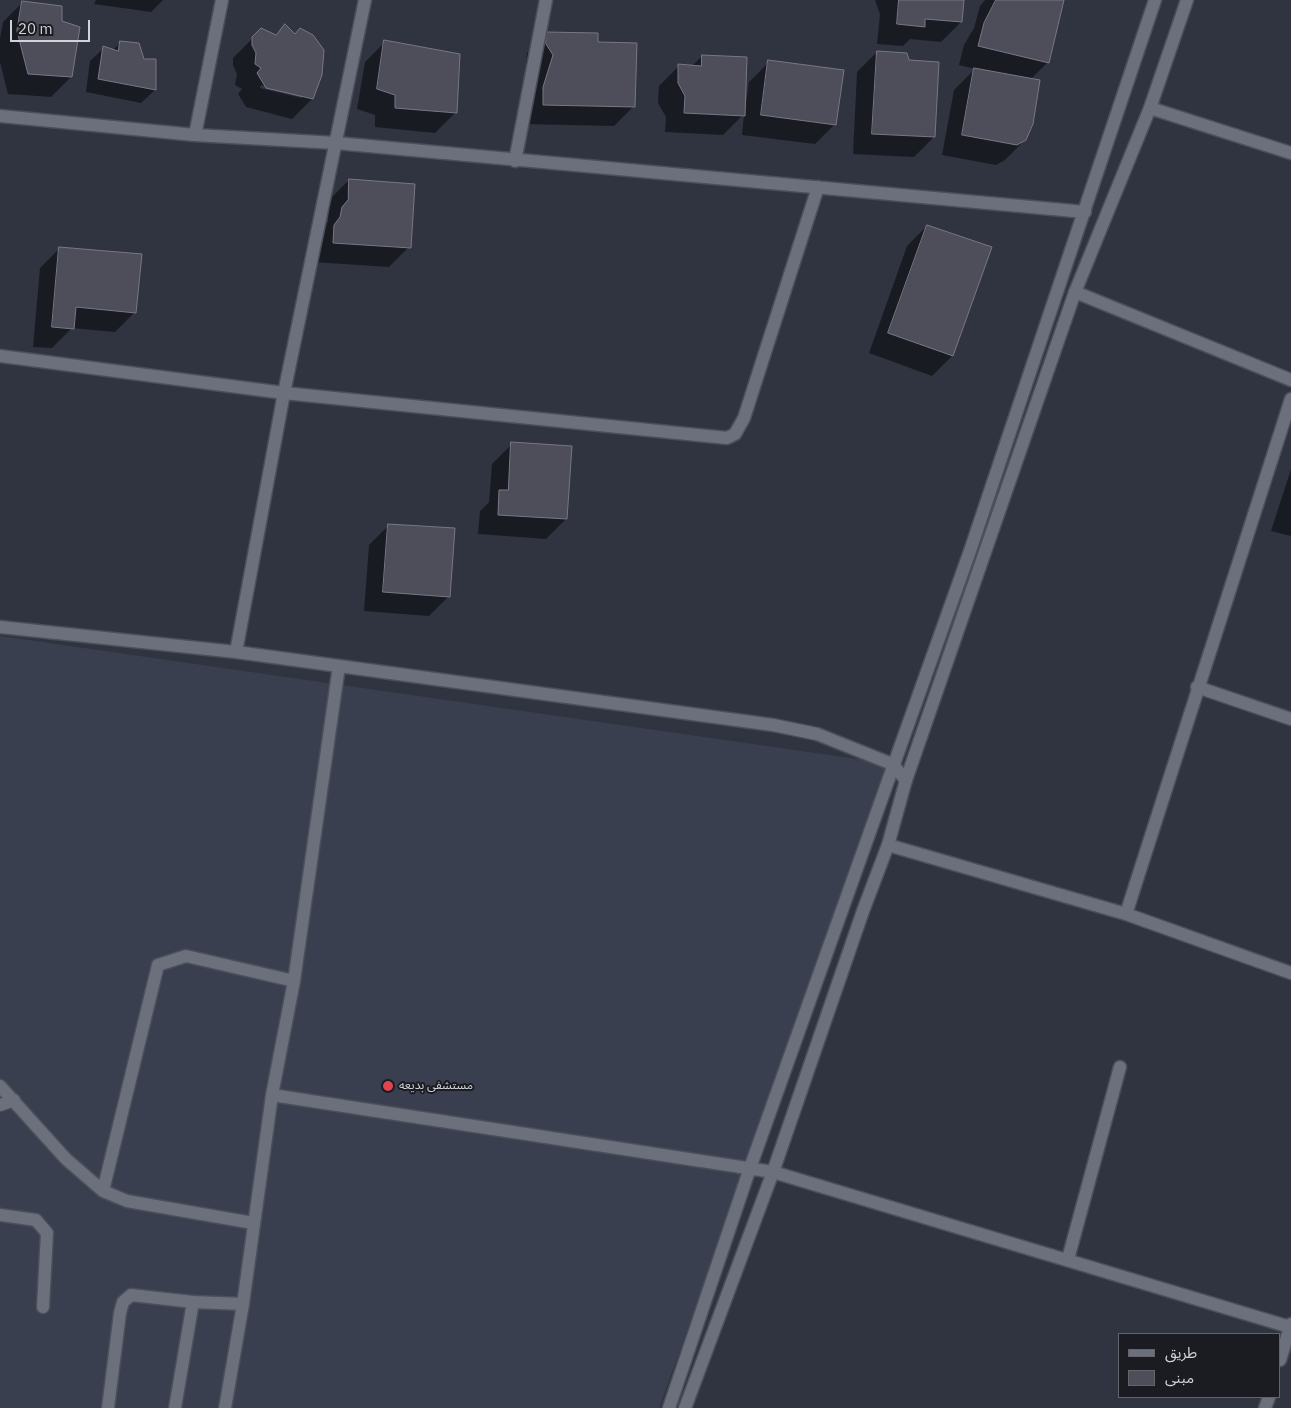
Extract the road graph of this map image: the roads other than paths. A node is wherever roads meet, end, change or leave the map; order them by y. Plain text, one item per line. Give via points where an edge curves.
1 (222, 0) edge
2 (365, 0) edge
3 (546, 0) edge
4 (1155, 0) edge
5 (1187, 0) edge
6 (1150, 108) junction
7 (0, 116) edge
8 (195, 135) junction
9 (336, 143) junction
10 (1291, 154) edge
11 (515, 161) junction
12 (818, 187) junction
13 (1084, 212) junction
14 (1075, 292) junction
15 (0, 356) edge
16 (1291, 380) edge
17 (284, 393) junction
18 (1291, 399) edge
19 (0, 627) edge
20 (236, 652) junction
21 (339, 666) junction
22 (1197, 687) junction
23 (1291, 720) edge
24 (892, 764) junction
25 (906, 780) junction
26 (888, 845) junction
27 (1126, 914) junction
28 (1291, 973) edge
29 (294, 981) junction
30 (1120, 1067) dead end
31 (0, 1086) edge
32 (272, 1095) junction
33 (14, 1100) junction
34 (0, 1105) edge
35 (750, 1168) junction
36 (773, 1172) junction
37 (103, 1191) junction
38 (0, 1215) edge
39 (253, 1223) junction
40 (1068, 1259) junction
41 (193, 1302) junction
42 (243, 1304) junction
43 (43, 1307) dead end
44 (1290, 1325) edge
45 (1281, 1356) edge
46 (108, 1408) edge
47 (175, 1408) edge
48 (225, 1408) edge
49 (670, 1408) edge
50 (685, 1408) edge

1 - 8 street
2 - 9 street
3 - 11 street
4 - 13 street
5 - 6 street
6 - 10 street
6 - 14 street
7 - 8 street
8 - 9 street
9 - 11 street
9 - 17 street
11 - 12 street
12 - 13 street
12 - 17 street via 744,418 735,434 727,438
13 - 24 street via 970,551
14 - 16 street
14 - 25 street
15 - 17 street
17 - 20 street
18 - 22 street
19 - 20 street
20 - 21 street
21 - 24 street via 773,726 817,734
21 - 29 street
22 - 23 street
22 - 27 street
24 - 25 street
24 - 35 street via 849,894
25 - 26 street
26 - 27 street
26 - 36 street
27 - 28 street
29 - 32 street
29 - 37 street via 186,956 158,965
30 - 40 street
31 - 33 street
32 - 35 street
32 - 39 street
33 - 34 street
33 - 37 street via 66,1159
35 - 36 street
35 - 49 street
36 - 40 street
36 - 50 street
37 - 39 street via 127,1201
38 - 43 street via 36,1220 47,1234
39 - 42 street
40 - 44 street
41 - 42 street
41 - 46 street via 131,1295 123,1302
41 - 47 street
42 - 48 street
44 - 45 street

